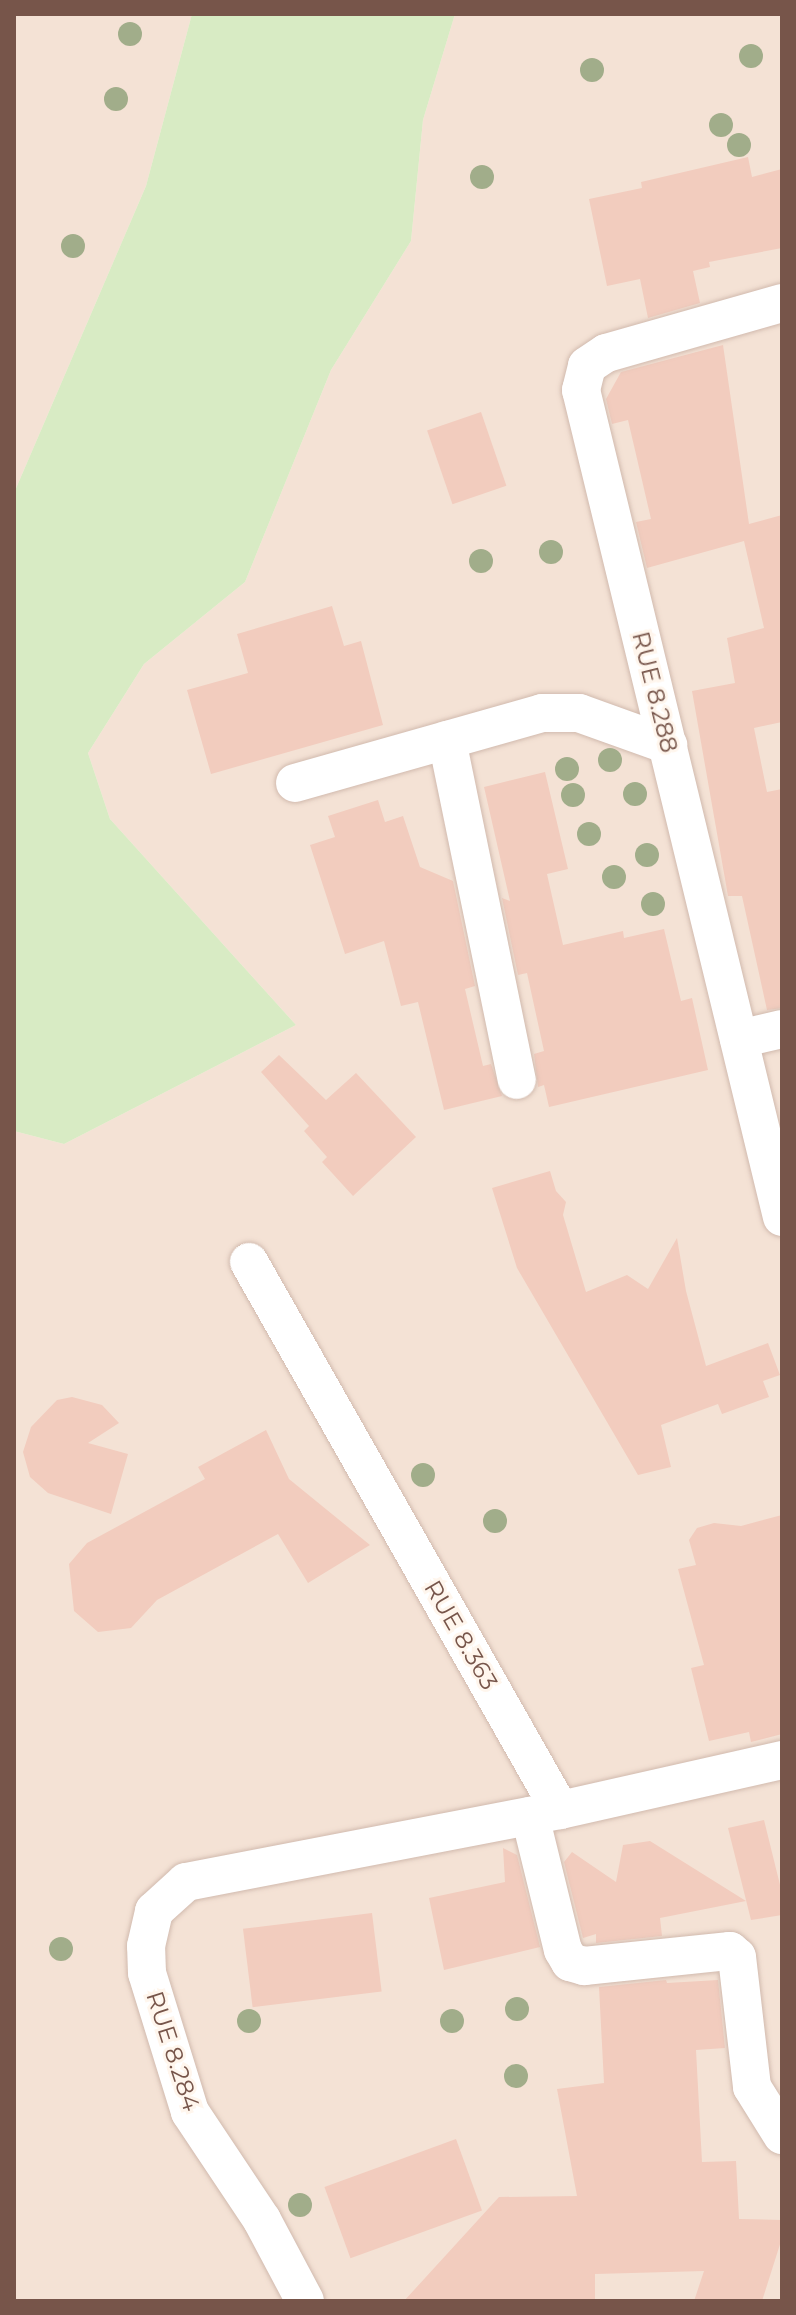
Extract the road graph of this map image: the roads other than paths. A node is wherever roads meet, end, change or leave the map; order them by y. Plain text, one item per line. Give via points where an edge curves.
1 (782, 303) edge
2 (447, 740) junction
3 (668, 745) junction
4 (295, 783) dead end
5 (782, 1029) edge
6 (739, 1039) junction
7 (517, 1080) dead end
8 (782, 1217) edge
9 (249, 1262) dead end
10 (782, 1760) edge
11 (545, 1813) junction
12 (782, 2135) edge
13 (305, 2301) edge

1 - 3 street, RUE 8.288 via 606,353 587,366 581,390
2 - 3 street via 559,712 579,713
2 - 4 street
2 - 7 street
3 - 6 street, RUE 8.288
5 - 6 street
6 - 8 street, RUE 8.288
9 - 11 street, RUE 8.363
10 - 11 street
11 - 12 street, RUE 8.363 via 563,1950 570,1962 584,1966 730,1951 737,1957 752,2087
11 - 13 street, RUE 8.284 via 186,1882 154,1911 146,1946 147,1973 190,2112 262,2220

